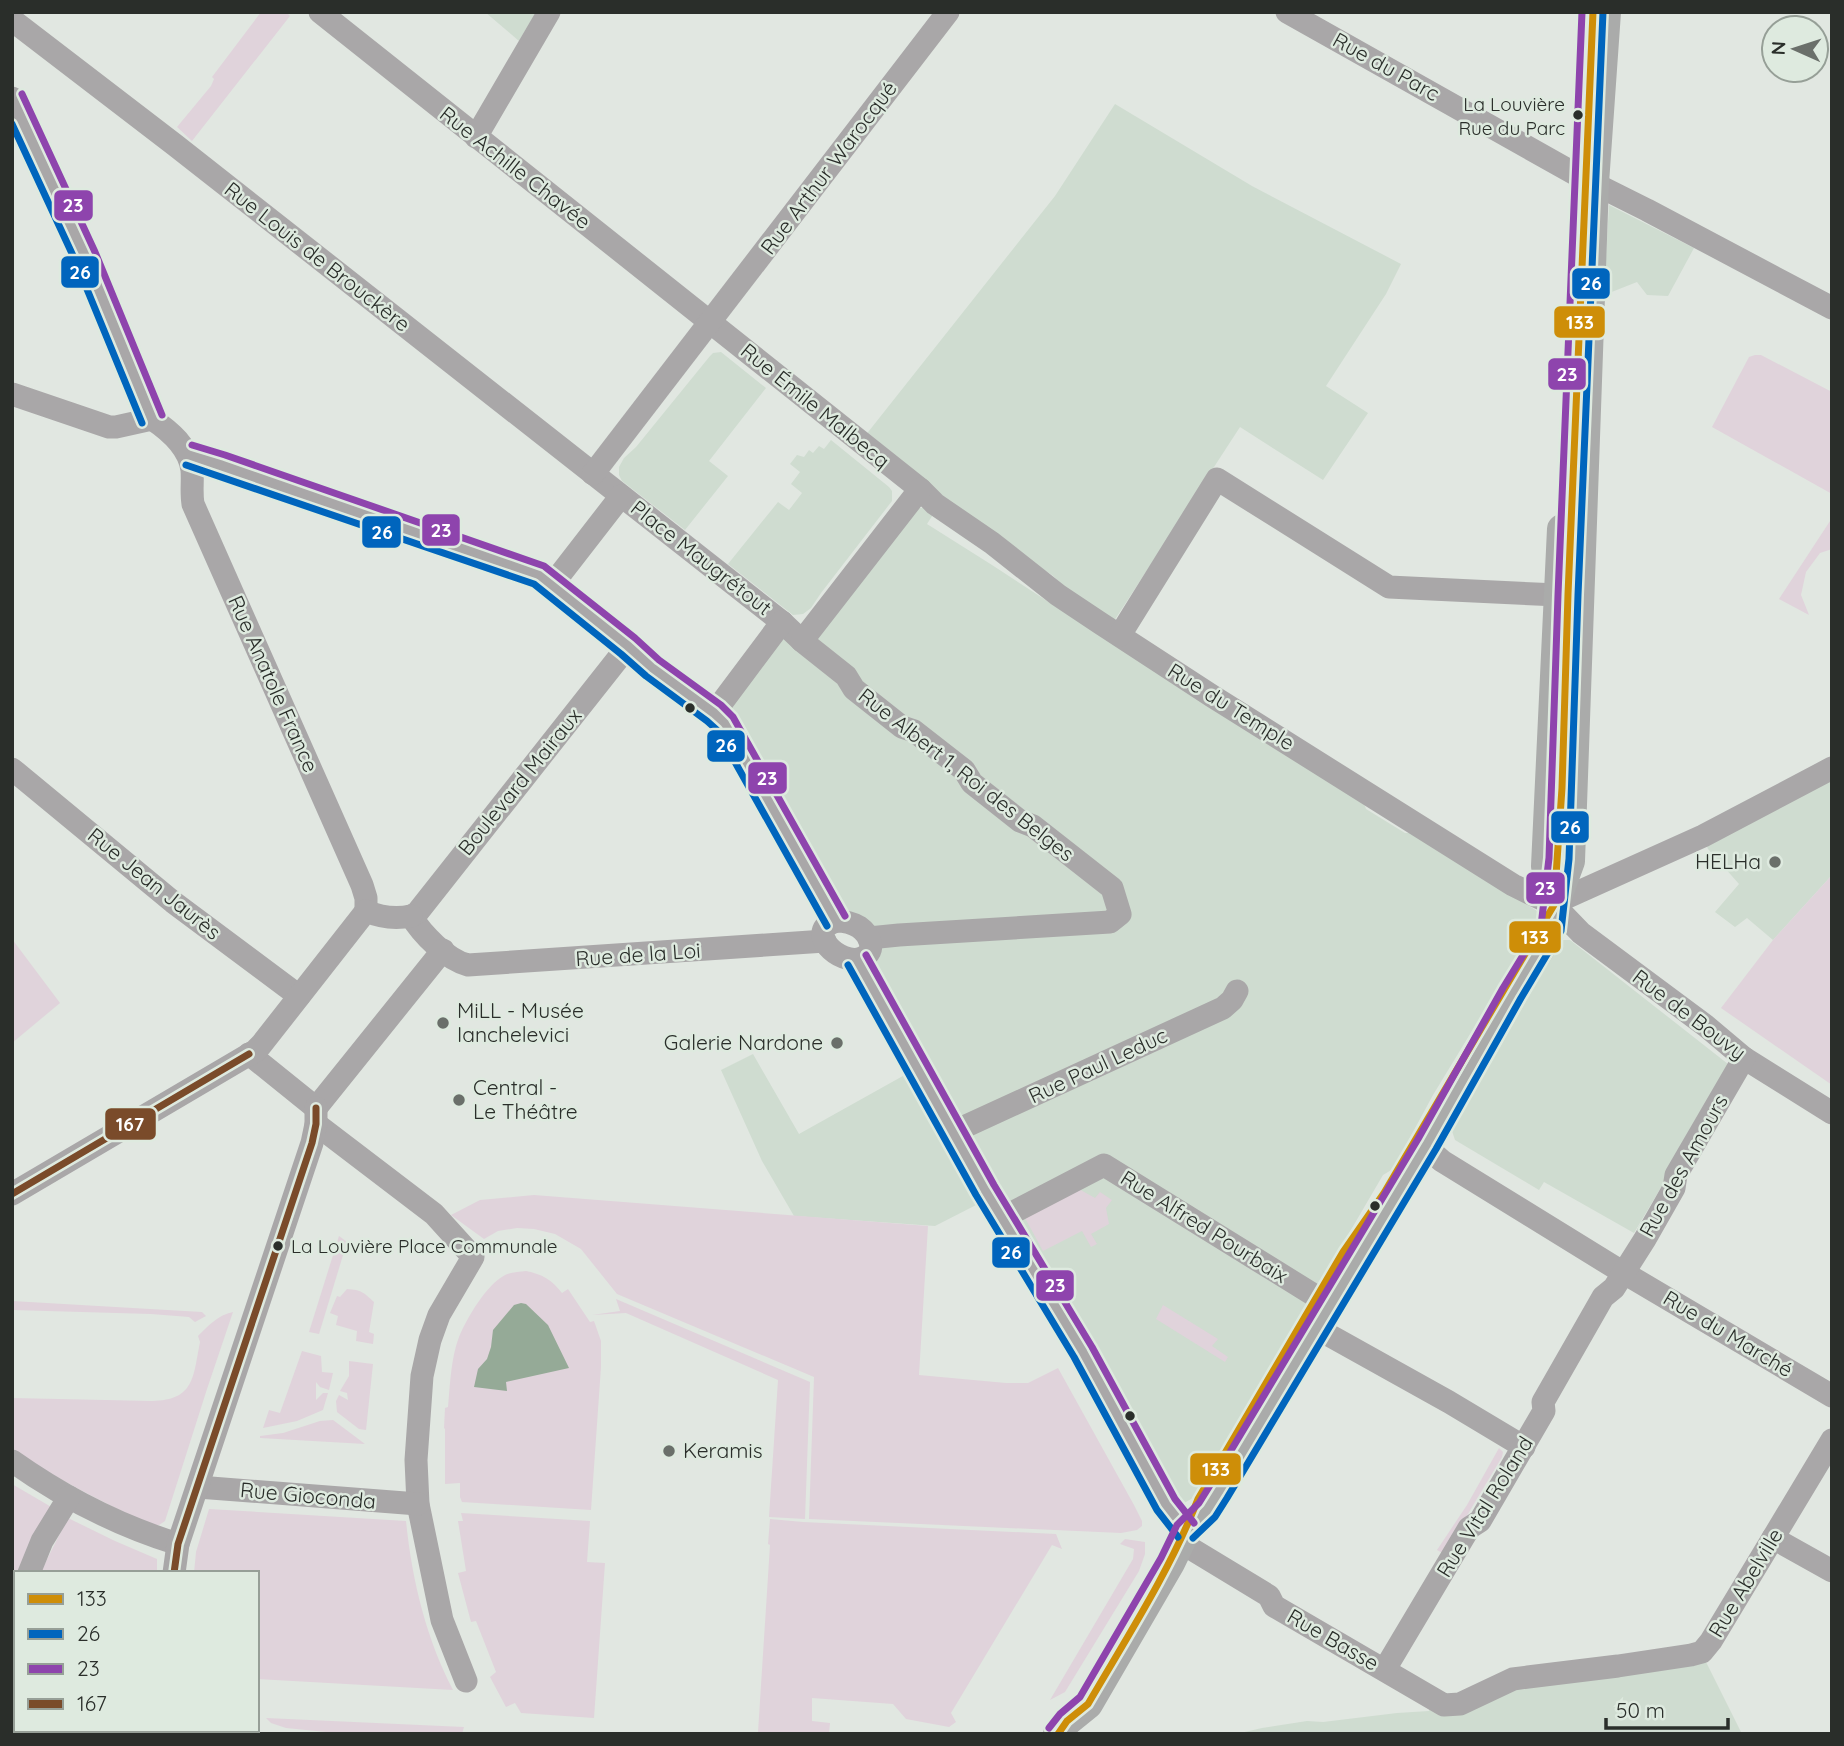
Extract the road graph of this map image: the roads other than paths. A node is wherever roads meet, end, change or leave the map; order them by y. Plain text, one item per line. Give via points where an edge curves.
1 (320, 12) edge
2 (549, 12) edge
3 (948, 12) edge
4 (1287, 12) edge
5 (1585, 12) edge
6 (1605, 12) edge
7 (12, 20) edge
8 (12, 98) edge
9 (476, 137) junction
10 (1586, 179) junction
11 (1832, 308) edge
12 (711, 323) junction
13 (12, 394) edge
14 (152, 419) junction
15 (189, 455) junction
16 (593, 474) junction
17 (920, 489) junction
18 (621, 496) junction
19 (552, 585) junction
20 (1558, 595) junction
21 (782, 622) junction
22 (1120, 635) junction
23 (802, 641) junction
24 (628, 646) junction
25 (713, 713) junction
26 (1832, 768) edge
27 (12, 769) edge
28 (1559, 902) junction
29 (366, 911) junction
30 (411, 916) junction
31 (830, 931) junction
32 (869, 939) junction
33 (448, 954) junction
34 (857, 960) junction
35 (1237, 991) dead end
36 (299, 996) junction
37 (249, 1054) junction
38 (1745, 1058) junction
39 (1832, 1113) edge
40 (316, 1116) junction
41 (953, 1132) junction
42 (1427, 1143) junction
43 (12, 1194) edge
44 (1002, 1218) junction
45 (1623, 1272) junction
46 (1324, 1317) junction
47 (1832, 1396) edge
48 (1832, 1440) edge
49 (1524, 1447) junction
50 (12, 1461) edge
51 (198, 1487) junction
52 (69, 1497) junction
53 (418, 1504) junction
54 (1183, 1536) junction
55 (1773, 1538) junction
56 (178, 1544) junction
57 (30, 1571) edge
58 (174, 1571) edge
59 (1832, 1571) edge
60 (1385, 1669) junction
61 (466, 1681) dead end
62 (1088, 1704) junction
63 (1457, 1704) joint
64 (1058, 1734) edge
65 (1089, 1734) edge

1 - 9 street, Rue Achille Chavée
2 - 9 street
3 - 12 street, Rue Arthur Warocqué
4 - 10 street, Rue du Parc
5 - 10 main road
6 - 10 main road
7 - 16 street, Rue Louis de Brouckère
8 - 14 street via 85,256
9 - 12 street, Rue Achille Chavée
10 - 11 street, Rue du Parc
10 - 20 main road
10 - 28 main road via 1570,861
12 - 16 street, Rue Arthur Warocqué
12 - 17 street, Rue Émile Malbecq
13 - 14 street via 108,427
14 - 15 street
15 - 19 street via 539,575
15 - 29 street, Rue Anatole France via 193,504 362,885
16 - 18 street, Rue Louis de Brouckère
17 - 22 street, Rue du Temple via 1058,595
17 - 23 street
18 - 19 street, Place Maugrétout
18 - 21 street, Place Maugrétout
19 - 24 street
20 - 22 street via 1389,587 1217,479
20 - 28 main road via 1546,866
21 - 23 street, Rue Albert 1, Roi des Belges
21 - 25 street, Place Maugrétout
22 - 28 street, Rue du Temple via 1490,871 1517,887
23 - 32 street, Rue Albert 1, Roi des Belges via 846,676 854,689 1112,888 1120,914 1110,922
24 - 25 street
24 - 30 street, Boulevard Mairaux
25 - 31 street via 725,724
26 - 28 street via 1703,836
27 - 36 street, Rue Jean Jaurès via 173,902
28 - 38 street, Rue de Bouvy via 1581,933
28 - 42 main road via 1546,939
29 - 30 street via 378,916
29 - 36 street
30 - 33 street via 424,935
31 - 32 street via 848,922
31 - 33 street, Rue de la Loi via 483,965 458,962
31 - 34 street via 836,954
32 - 34 street via 870,951
33 - 40 street
34 - 41 street
35 - 41 street, Rue Paul Leduc via 1223,1008
36 - 37 street
37 - 40 street
37 - 43 street
38 - 39 street, Rue de Bouvy
38 - 45 street, Rue des Amours
40 - 51 street via 306,1162
40 - 53 street via 434,1214 473,1257 439,1315 430,1340 416,1460
41 - 44 street
42 - 45 street, Rue du Marché via 1442,1161
42 - 46 main road
44 - 46 street, Rue Alfred Pourbaix via 1104,1165
44 - 54 street via 1083,1352
45 - 47 street, Rue du Marché
45 - 49 street, Rue Vital Roland via 1556,1377
46 - 49 street
46 - 54 main road via 1207,1510
48 - 55 street, Rue Abelville
49 - 60 street, Rue Vital Roland via 1480,1521 1469,1528
50 - 52 street
51 - 53 street, Rue Gioconda
51 - 56 street
52 - 56 street via 117,1522
52 - 57 street
53 - 61 street via 442,1620
54 - 60 street, Rue Basse via 1269,1596 1274,1606
54 - 62 main road
55 - 59 street
55 - 63 street, Rue Abelville via 1702,1652 1513,1679
56 - 58 street
60 - 63 street, Rue Basse via 1444,1704
62 - 64 main road
62 - 65 main road

